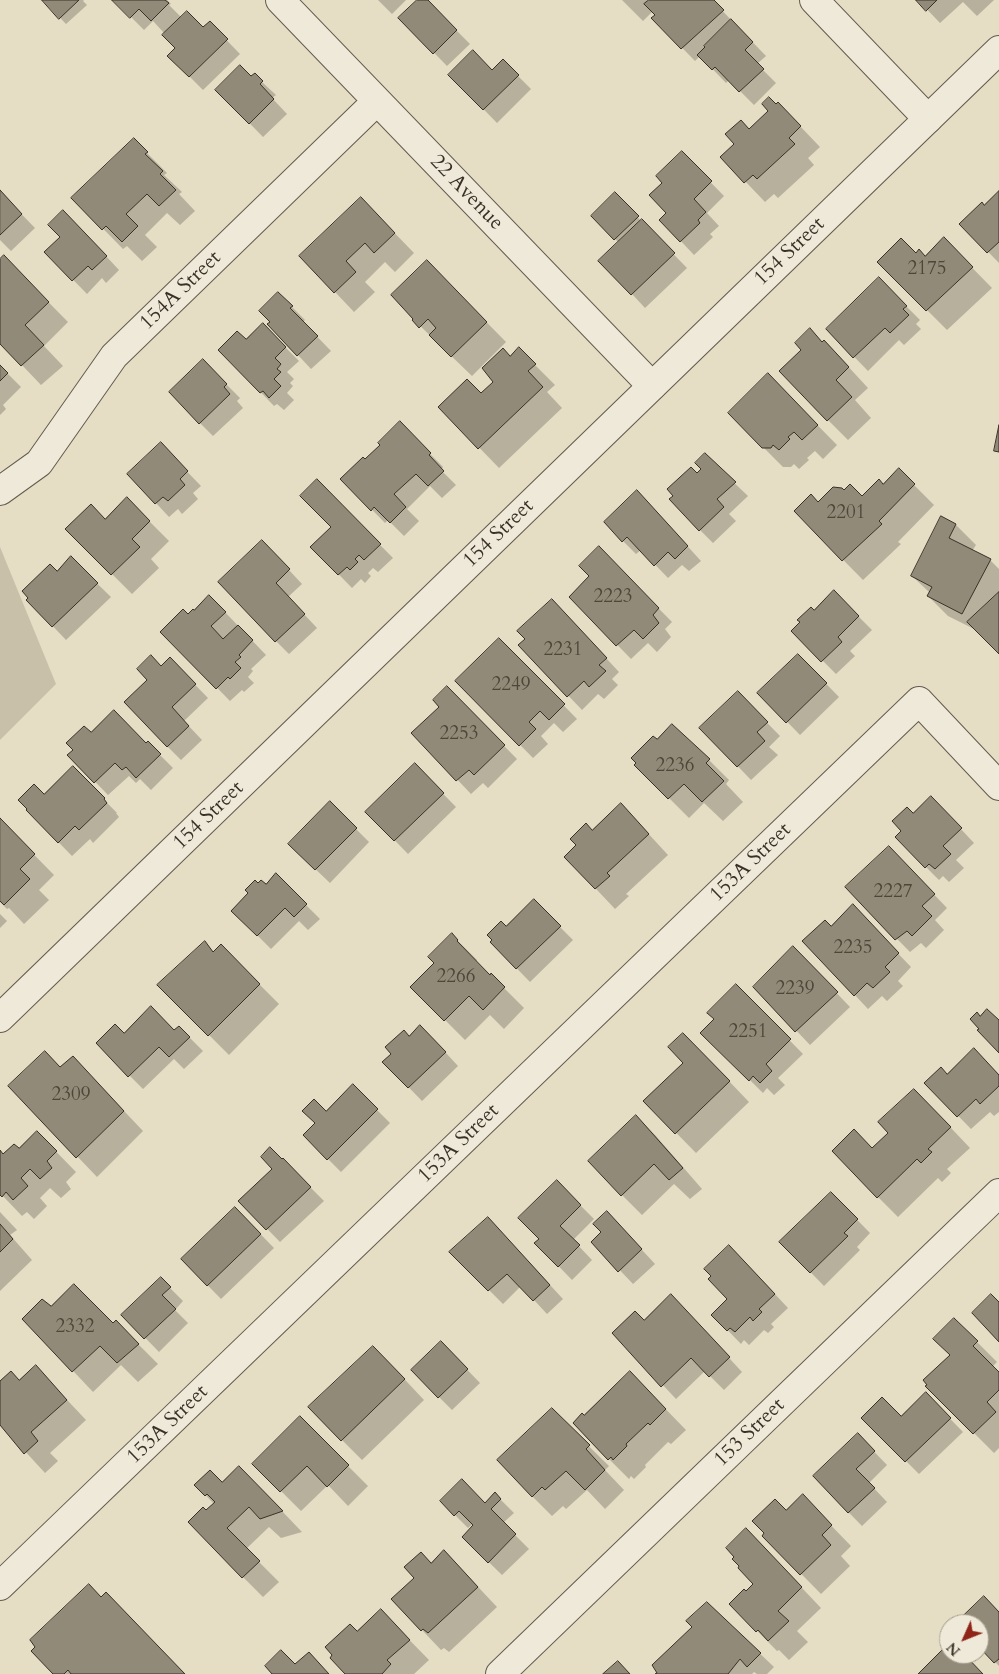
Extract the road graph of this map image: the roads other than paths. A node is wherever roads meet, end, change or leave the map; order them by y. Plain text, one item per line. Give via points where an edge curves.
1 (280, 0) edge
2 (814, 0) edge
3 (999, 50) edge
4 (376, 101) junction
5 (928, 119) junction
6 (652, 386) junction
7 (0, 491) edge
8 (999, 786) edge
9 (0, 1018) edge
10 (999, 1193) edge
11 (0, 1586) edge
12 (500, 1674) edge

1 - 4 street, 22 Avenue
2 - 5 street
3 - 5 street, 154 Street
4 - 6 street, 22 Avenue
4 - 7 street, 154A Street via 114,356 39,463
5 - 6 street, 154 Street
6 - 9 street, 154 Street
8 - 11 street, 153A Street via 919,701
10 - 12 street, 153 Street

